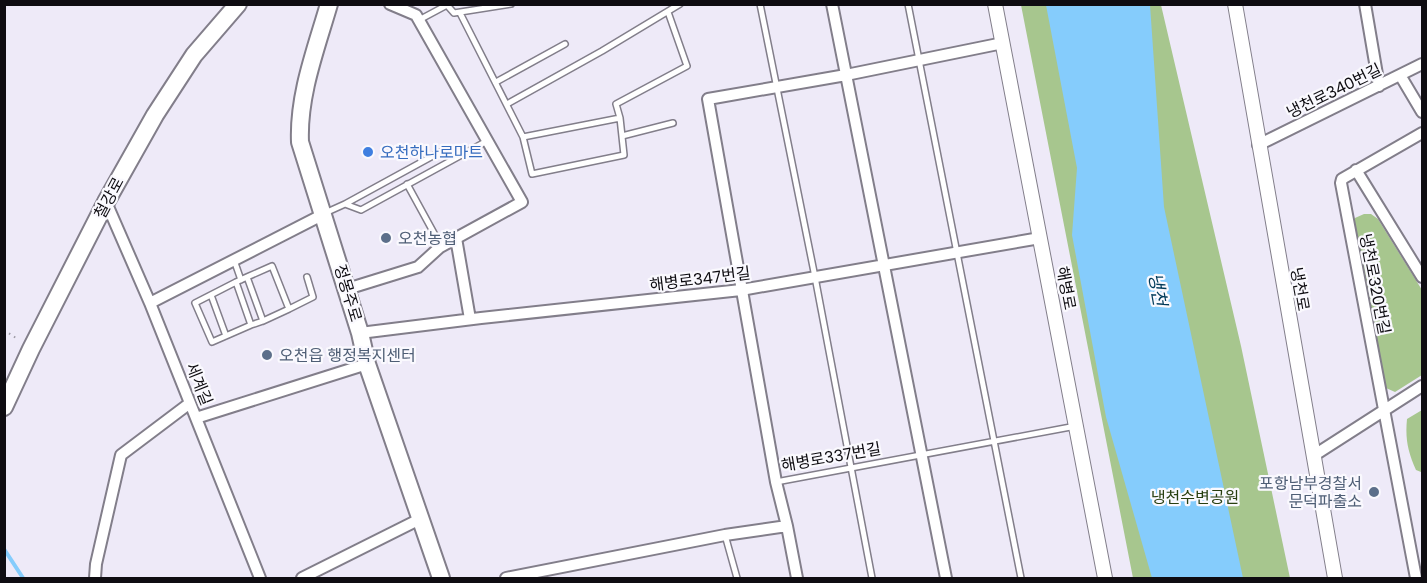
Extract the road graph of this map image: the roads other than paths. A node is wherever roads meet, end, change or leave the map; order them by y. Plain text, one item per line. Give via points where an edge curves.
1 (238, 4) edge
2 (328, 4) edge
3 (390, 4) edge
4 (511, 4) edge
5 (681, 4) edge
6 (760, 4) edge
7 (832, 4) edge
8 (908, 4) edge
9 (996, 4) edge
10 (1235, 4) edge
11 (1365, 4) edge
12 (446, 5) edge
13 (460, 12) junction
14 (668, 12) junction
15 (419, 20) junction
16 (1003, 43) junction
17 (565, 44) dead end
18 (920, 60) junction
19 (1422, 64) edge
20 (846, 75) junction
21 (1400, 75) junction
22 (496, 82) junction
23 (1379, 86) junction
24 (777, 88) junction
25 (507, 104) junction
26 (1422, 112) edge
27 (620, 118) junction
28 (673, 123) dead end
29 (1422, 133) edge
30 (622, 136) junction
31 (523, 137) junction
32 (487, 141) junction
33 (1258, 145) junction
34 (453, 159) junction
35 (1356, 170) junction
36 (408, 184) junction
37 (106, 202) junction
38 (345, 204) junction
39 (324, 214) junction
40 (456, 238) junction
41 (1040, 238) junction
42 (441, 246) junction
43 (958, 252) junction
44 (234, 260) junction
45 (884, 265) junction
46 (307, 277) dead end
47 (815, 277) junction
48 (1422, 277) edge
49 (241, 280) junction
50 (347, 290) junction
51 (741, 290) junction
52 (211, 295) junction
53 (150, 303) junction
54 (289, 309) junction
55 (471, 319) junction
56 (263, 321) junction
57 (251, 325) junction
58 (360, 333) junction
59 (226, 336) junction
60 (367, 364) junction
61 (1422, 386) edge
62 (190, 403) junction
63 (4, 407) edge
64 (1385, 410) junction
65 (196, 418) junction
66 (1076, 426) junction
67 (995, 441) junction
68 (921, 455) junction
69 (1313, 456) junction
70 (851, 469) junction
71 (776, 482) junction
72 (422, 518) junction
73 (787, 526) junction
74 (725, 535) junction
75 (95, 579) edge
76 (261, 579) edge
77 (302, 579) edge
78 (441, 579) edge
79 (506, 579) edge
80 (737, 579) edge
81 (797, 579) edge
82 (872, 579) edge
83 (946, 579) edge
84 (1021, 579) edge
85 (1105, 579) edge
86 (1335, 579) edge
87 (1416, 579) edge

1 - 37 main road, 철강로 via 194,55
2 - 39 main road, 정몽주로 via 301,102 299,123 300,142
3 - 15 street
4 - 13 lane
5 - 14 lane
6 - 24 lane
7 - 20 street
8 - 18 lane
9 - 16 main road, 해병로
10 - 33 main road, 냉천로
11 - 23 street
12 - 13 lane via 454,13
12 - 15 lane
13 - 22 lane
14 - 25 lane
14 - 27 lane via 687,66 616,104
15 - 32 street
16 - 18 street
16 - 41 main road, 해병로
17 - 22 lane
18 - 20 street
18 - 43 lane
19 - 21 street, 냉천로340번길
20 - 24 street
20 - 45 street
21 - 23 street, 냉천로340번길
21 - 26 street
22 - 25 lane
23 - 33 street, 냉천로340번길
24 - 47 lane
24 - 51 street via 708,99
25 - 31 lane
27 - 30 lane
27 - 31 lane
28 - 30 lane
29 - 35 street
30 - 31 lane via 624,155 532,174
32 - 34 lane
32 - 40 street via 522,202
33 - 69 main road, 냉천로
34 - 36 lane
34 - 38 lane via 440,152
35 - 48 street
35 - 64 street, 냉천로320번길 via 1341,183
36 - 38 lane via 361,210
36 - 42 lane
37 - 53 street, 세계길
37 - 63 main road, 철강로
38 - 39 lane
39 - 44 street
39 - 50 main road, 정몽주로
40 - 42 street
40 - 55 street
41 - 43 street, 해병로347번길
41 - 66 main road, 해병로
42 - 50 street via 418,267
43 - 45 street, 해병로347번길
43 - 67 lane
44 - 49 lane
44 - 53 street
45 - 47 street, 해병로347번길
45 - 68 street
46 - 54 lane via 313,297
47 - 51 street, 해병로347번길
47 - 70 lane
49 - 52 lane
49 - 54 lane via 272,266
49 - 56 lane
49 - 57 lane
50 - 58 main road, 정몽주로
51 - 55 street, 해병로347번길
51 - 71 street
52 - 59 lane
52 - 59 lane via 195,303 212,342
53 - 62 street, 세계길
54 - 56 lane
55 - 58 street, 해병로347번길
56 - 57 lane
57 - 59 lane
58 - 60 main road, 정몽주로
60 - 65 street
60 - 72 main road, 정몽주로
61 - 64 street
62 - 65 street, 세계길
62 - 75 street via 121,455
64 - 69 street
64 - 87 street, 냉천로320번길
65 - 76 street, 세계길
66 - 67 lane, 해병로337번길
66 - 85 main road, 해병로
67 - 68 lane, 해병로337번길
67 - 84 lane
68 - 70 lane, 해병로337번길
68 - 83 street
69 - 86 main road, 냉천로
70 - 71 lane, 해병로337번길
70 - 82 lane
71 - 73 street, 해병로337번길
72 - 77 street
72 - 78 main road, 정몽주로
73 - 74 street
73 - 81 street, 해병로337번길
74 - 79 street
74 - 80 lane

